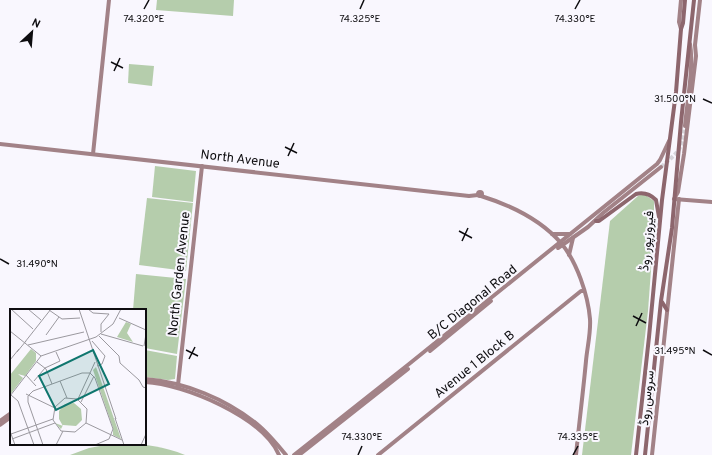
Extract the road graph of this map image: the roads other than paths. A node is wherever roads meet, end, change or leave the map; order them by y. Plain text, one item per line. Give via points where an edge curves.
1 (110, 0) edge
2 (681, 0) edge
3 (685, 0) edge
4 (694, 0) edge
5 (700, 0) edge
6 (681, 29) junction
7 (690, 43) junction
8 (695, 45) junction
9 (690, 79) junction
10 (685, 126) tunnel mouth
11 (670, 139) junction
12 (0, 144) edge
13 (93, 154) junction
14 (202, 166) junction
15 (660, 167) tunnel mouth
16 (677, 199) junction
17 (712, 202) edge
18 (596, 221) junction
19 (660, 229) junction
20 (552, 234) junction
21 (570, 234) junction
22 (574, 238) junction
23 (561, 243) junction
24 (569, 255) junction
25 (584, 290) junction
26 (661, 301) junction
27 (667, 310) junction
28 (146, 381) edge
29 (146, 381) edge
30 (178, 385) junction
31 (10, 414) edge
32 (10, 418) edge
33 (0, 421) edge
34 (0, 425) edge
35 (278, 455) edge
36 (286, 455) edge
37 (294, 455) edge
38 (299, 455) edge
39 (378, 455) edge
40 (576, 455) edge
41 (636, 455) edge
42 (645, 455) edge
43 (652, 455) edge

1 - 13 street
2 - 6 street, فیروزپور روڈ
3 - 6 main road, فیروزپور روڈ
4 - 7 main road, فیروزپور روڈ
5 - 8 street, فیروزپور روڈ
6 - 11 main road, فیروزپور روڈ
7 - 9 street
7 - 16 main road, فیروزپور روڈ via 681,122
8 - 9 street
8 - 16 street, فیروزپور روڈ via 696,56
9 - 10 street
11 - 19 main road, فیروزپور روڈ
11 - 21 street via 657,164
12 - 13 street, North Avenue
13 - 14 street, North Avenue
14 - 20 street, North Avenue via 480,196 520,212
14 - 30 street, North Garden Avenue
15 - 18 street, B/C Diagonal Road
16 - 17 street
16 - 26 main road, فیروزپور روڈ
16 - 27 street, سروس روڈ
18 - 19 main road via 641,192 656,200
18 - 22 street, B/C Diagonal Road
19 - 41 main road, فیروزپور روڈ
20 - 21 street
20 - 23 street, North Avenue
21 - 23 street
22 - 23 street, B/C Diagonal Road
22 - 24 street
23 - 24 street, North Avenue
23 - 37 street, B/C Diagonal Road
23 - 38 street, B/C Diagonal Road
24 - 25 street, North Avenue
25 - 39 street, Avenue 1 Block B
25 - 40 street, North Avenue via 590,327
26 - 27 main road
26 - 42 main road, فیروزپور روڈ
27 - 43 street, سروس روڈ
28 - 30 street
29 - 35 street via 179,388 245,418 272,442
30 - 36 street via 210,396 246,415 272,438
31 - 33 street
32 - 34 street

